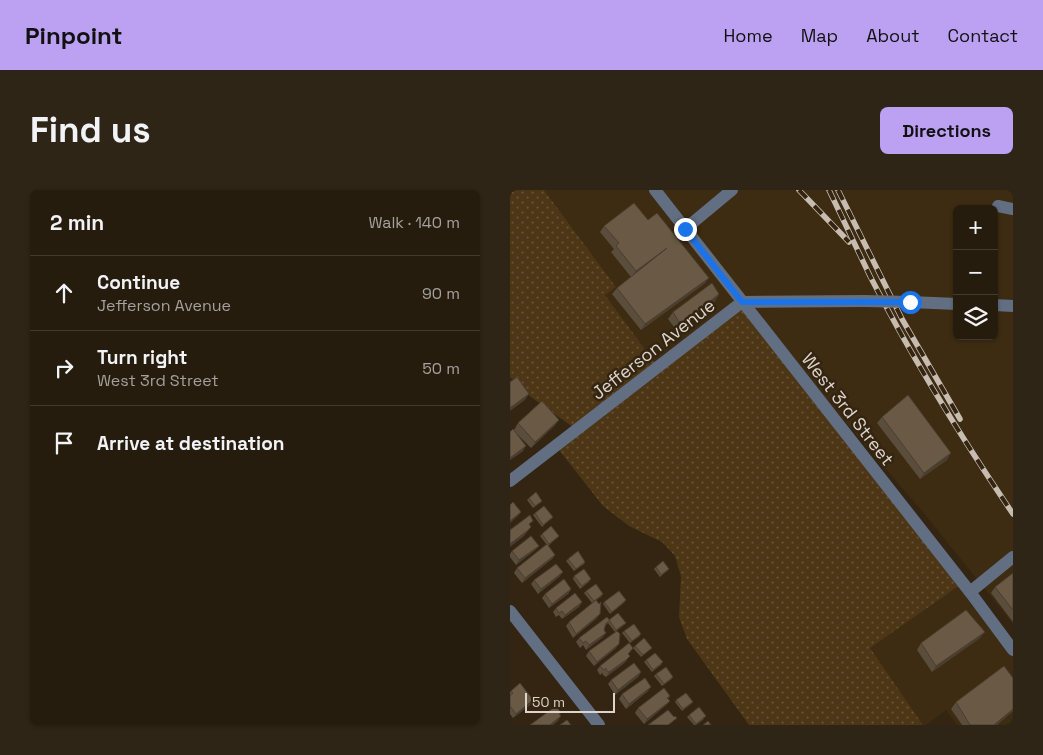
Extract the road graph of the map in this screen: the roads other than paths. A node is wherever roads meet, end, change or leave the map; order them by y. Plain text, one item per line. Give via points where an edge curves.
1 (655, 190) edge
2 (732, 190) edge
3 (998, 206) dead end
4 (1013, 209) edge
5 (685, 229) junction
6 (742, 302) junction
7 (953, 304) edge
8 (998, 305) edge
9 (1013, 306) edge
10 (510, 481) edge
11 (1013, 557) edge
12 (970, 592) junction
13 (510, 611) edge
14 (1013, 650) edge
15 (599, 725) edge

1 - 5 street, West 3rd Street
2 - 5 street
3 - 4 street
5 - 6 street, West 3rd Street
6 - 7 street, Jefferson Avenue, bridge
6 - 10 street, Jefferson Avenue
6 - 12 street, West 3rd Street
8 - 9 street
11 - 12 street
12 - 14 street, West 3rd Street
13 - 15 street

